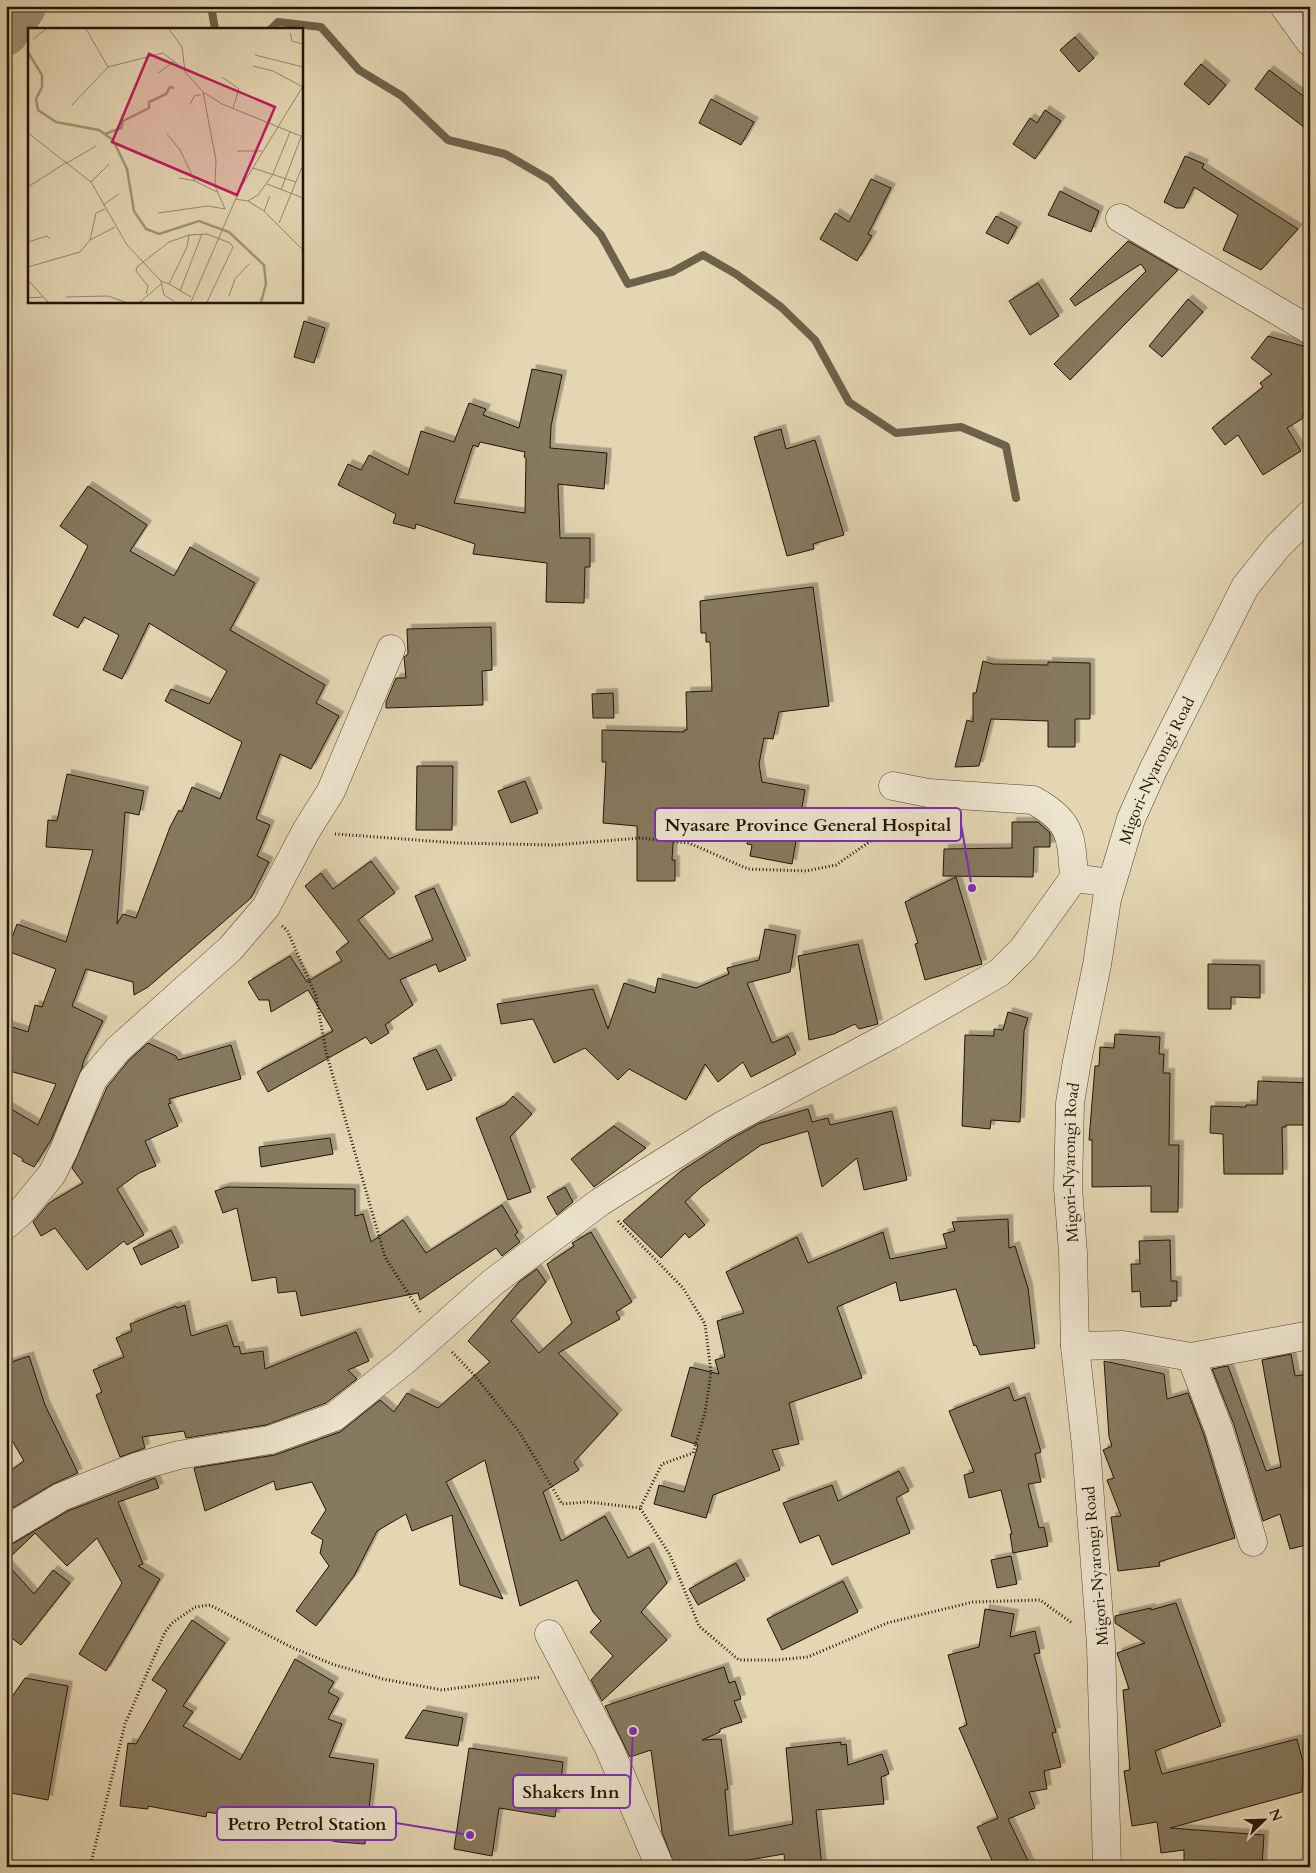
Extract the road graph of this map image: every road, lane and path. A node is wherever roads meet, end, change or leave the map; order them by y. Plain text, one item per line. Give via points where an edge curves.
1 (1284, 6) edge
2 (1310, 42) edge
3 (1120, 218) dead end
4 (1310, 330) edge
5 (1309, 513) edge
6 (391, 649) dead end
7 (893, 786) dead end
8 (912, 818) dead end
9 (306, 832) junction
10 (1074, 878) junction
11 (1111, 883) junction
12 (266, 907) junction
13 (600, 1202) junction
14 (6, 1226) edge
15 (434, 1334) junction
16 (1310, 1335) edge
17 (1075, 1346) junction
18 (1191, 1357) junction
19 (640, 1508) junction
20 (6, 1530) edge
21 (1253, 1542) dead end
22 (549, 1634) dead end
23 (1101, 1644) junction
24 (566, 1669) junction
25 (90, 1867) edge
26 (660, 1867) edge
27 (1107, 1867) edge

1 - 2 street
3 - 4 street
5 - 11 street, Migori-Nyarongi Road via 1245,587 1152,770 1130,819
6 - 9 street via 331,791
7 - 10 street via 1033,800 1048,808 1070,833
8 - 9 path via 904,818 836,865 806,872 748,869 689,843 640,838 556,845 458,843
9 - 12 street
10 - 11 street
10 - 13 street via 1023,948 998,973 891,1035 721,1126
11 - 17 street, Migori-Nyarongi Road via 1070,1103 1068,1188
12 - 14 street via 230,949 118,1048 93,1079 52,1174 20,1214
12 - 15 path via 287,930 316,996 326,1052 385,1257
13 - 15 street via 492,1283
13 - 19 path via 683,1288 706,1331 711,1372 705,1413 693,1452 662,1464
15 - 19 path via 476,1377 520,1433 562,1504 588,1502
15 - 20 street via 334,1417 270,1440 179,1455 136,1467 61,1498
16 - 18 street
17 - 18 street via 1123,1345
17 - 23 street, Migori-Nyarongi Road
18 - 21 street via 1219,1430
19 - 23 path via 670,1555 699,1626 739,1660 808,1657 887,1623 973,1602 1040,1600
22 - 24 street
23 - 27 street, Migori-Nyarongi Road
24 - 25 path via 540,1677 442,1690 383,1679 332,1664 291,1647 210,1605 195,1607 164,1632 125,1724
24 - 26 street via 592,1712

